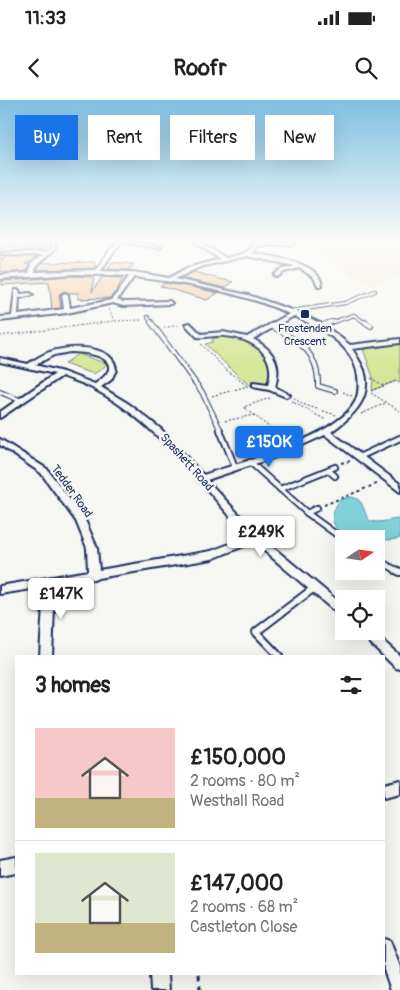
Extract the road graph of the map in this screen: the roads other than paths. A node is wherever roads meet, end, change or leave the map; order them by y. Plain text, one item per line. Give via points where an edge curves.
1 (127, 283) edge
2 (182, 283) edge
3 (375, 291) dead end
4 (30, 295) dead end
5 (64, 295) dead end
6 (110, 302) junction
7 (169, 303) dead end
8 (67, 310) junction
9 (293, 312) junction
10 (15, 318) junction
11 (149, 318) road end
12 (0, 319) edge
13 (188, 324) road end
14 (271, 326) junction
15 (320, 326) junction
16 (371, 326) dead end
17 (199, 336) junction
18 (248, 339) junction
19 (400, 341) edge
20 (205, 342) road end
21 (349, 347) junction
22 (0, 360) edge
23 (31, 365) junction
24 (60, 373) junction
25 (252, 385) road end
26 (96, 387) junction
27 (271, 388) junction
28 (335, 391) dead end
29 (0, 392) edge
30 (288, 394) road end
31 (22, 400) junction
32 (0, 416) edge
33 (325, 432) junction
34 (400, 438) edge
35 (0, 441) edge
36 (359, 457) junction
37 (250, 462) junction
38 (235, 467) junction
39 (335, 467) road end
40 (328, 470) junction
41 (335, 476) dead end
42 (202, 479) junction
43 (396, 483) edge
44 (280, 489) junction
45 (317, 508) road end
46 (307, 513) junction
47 (335, 533) edge
48 (255, 538) junction
49 (385, 564) edge
50 (400, 572) edge
51 (94, 576) junction
52 (50, 583) junction
53 (315, 587) junction
54 (0, 590) edge
55 (335, 605) edge
56 (374, 640) edge
57 (46, 655) edge
58 (278, 655) edge
59 (400, 664) edge
60 (400, 787) edge
61 (385, 791) edge
62 (15, 865) edge
63 (0, 868) edge
64 (385, 950) edge
65 (159, 975) edge
66 (160, 990) edge
67 (400, 990) edge

1 - 6 street via 122,295
2 - 9 street
3 - 9 lane via 345,303
4 - 10 street via 17,294
5 - 8 street
6 - 7 street via 123,304 160,300
6 - 8 street
8 - 10 street
9 - 14 street
9 - 15 street
10 - 12 street
11 - 38 lane via 204,397
13 - 17 street
14 - 18 street
14 - 28 lane via 305,346 318,366 318,386
15 - 16 lane via 354,315
15 - 21 street
17 - 18 street via 226,334
17 - 20 street
18 - 27 street via 274,359 276,378
19 - 21 street
21 - 33 street via 359,362 363,383 359,403
22 - 23 street, Spashett Road
23 - 24 street, Spashett Road
23 - 26 street via 55,352 72,349 102,354 113,364 113,370
24 - 26 street, Spashett Road
24 - 31 street
25 - 27 street
26 - 42 street, Spashett Road via 158,431
27 - 30 street
29 - 31 lane
31 - 32 street
33 - 36 street
33 - 37 street
34 - 36 lane
35 - 51 street, Tedder Road via 44,471 80,520 92,548
36 - 43 street
37 - 38 street
37 - 44 lane
38 - 42 street
39 - 40 lane
40 - 41 lane
40 - 44 lane
42 - 48 street, Spashett Road
44 - 46 lane
45 - 46 lane
46 - 47 lane
48 - 51 street via 212,555
48 - 53 street, Spashett Road
49 - 50 lane
51 - 52 street
52 - 54 street
52 - 57 street
53 - 55 street, Spashett Road
53 - 58 lane via 256,632
56 - 59 street
60 - 61 street
62 - 63 street
64 - 67 street
65 - 66 street

